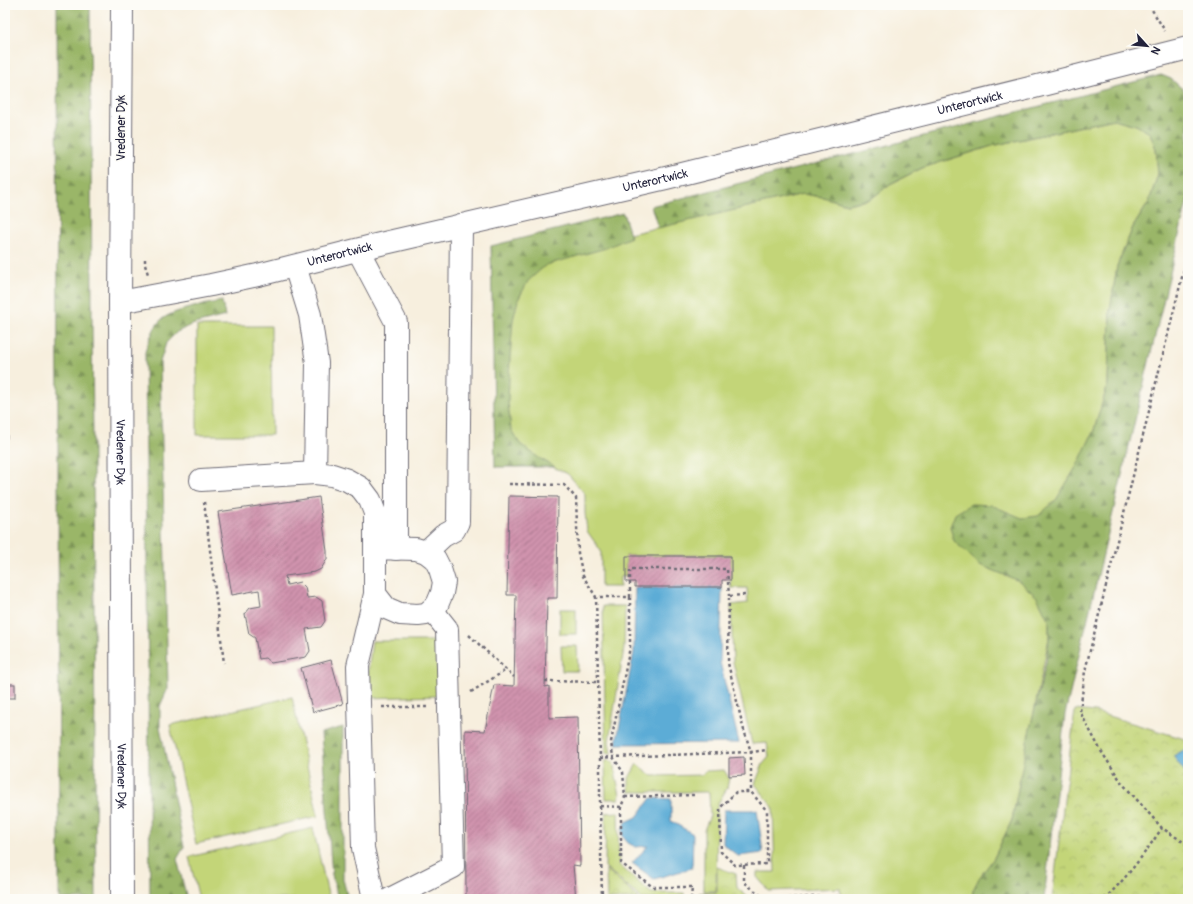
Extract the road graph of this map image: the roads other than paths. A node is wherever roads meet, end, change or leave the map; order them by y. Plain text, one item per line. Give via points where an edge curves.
1 (122, 5) edge
2 (1183, 49) edge
3 (461, 225) junction
4 (358, 250) junction
5 (295, 266) junction
6 (120, 302) junction
7 (315, 473) junction
8 (201, 480) road end
9 (386, 548) junction
10 (426, 552) junction
11 (375, 594) junction
12 (432, 610) junction
13 (122, 899) edge
14 (374, 899) edge
15 (390, 899) edge

1 - 6 street, Vredener Dyk
2 - 3 street, Unterortwick via 666,178
3 - 4 street, Unterortwick
3 - 10 street via 458,522 454,530 443,536
4 - 5 street, Unterortwick
4 - 9 street via 396,322
5 - 6 street, Unterortwick
5 - 7 street via 310,315 317,363
6 - 13 street, Vredener Dyk
7 - 8 street
7 - 9 street via 332,475 361,488 370,500
9 - 10 street
9 - 11 street
10 - 12 street via 435,559 444,582 437,605
11 - 12 street via 386,608 400,614 418,615
11 - 14 street via 358,666 363,848
12 - 15 street via 447,629 453,867

